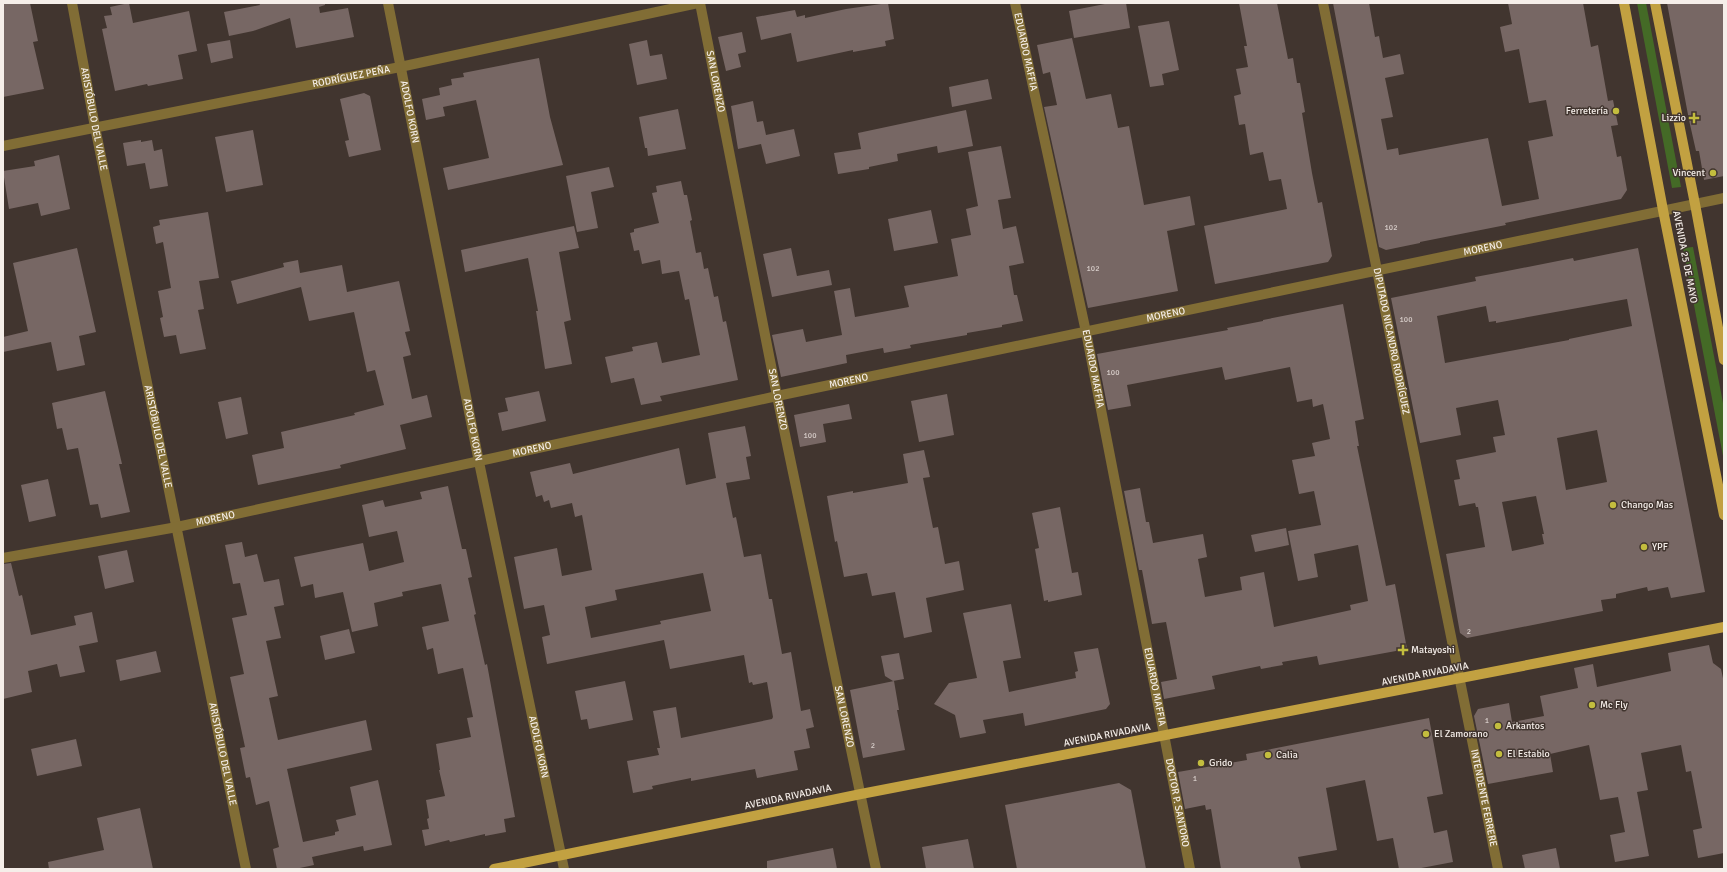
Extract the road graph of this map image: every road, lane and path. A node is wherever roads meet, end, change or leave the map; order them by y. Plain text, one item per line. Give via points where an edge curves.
1 (72, 3) edge
2 (388, 3) edge
3 (699, 3) edge
4 (1015, 3) edge
5 (1323, 3) edge
6 (1624, 3) edge
7 (1655, 3) edge
8 (400, 67) junction
9 (95, 127) junction
10 (3, 146) edge
11 (1724, 198) edge
12 (1695, 204) junction
13 (1663, 210) junction
14 (1377, 271) junction
15 (1086, 332) junction
16 (1724, 360) edge
17 (777, 396) junction
18 (479, 462) junction
19 (1724, 515) edge
20 (177, 528) junction
21 (3, 558) edge
22 (1724, 627) edge
23 (1460, 679) junction
24 (1164, 736) junction
25 (861, 794) junction
26 (562, 856) junction
27 (246, 869) edge
28 (494, 869) edge
29 (564, 869) edge
30 (876, 869) edge
31 (1190, 869) edge
32 (1498, 869) edge

1 - 9 street, ARISTÓBULO DEL VALLE
2 - 8 street, ADOLFO KORN
3 - 8 street, RODRÍGUEZ PEÑA
3 - 17 street, SAN LORENZO
4 - 15 street, EDUARDO MAFFIA
5 - 14 street, DIPUTADO NICANDRO RODRÍGUEZ
6 - 13 main road, AVENIDA 25 DE MAYO
7 - 12 main road, AVENIDA 25 DE MAYO
8 - 9 street, RODRÍGUEZ PEÑA
8 - 18 street, ADOLFO KORN
9 - 10 street, RODRÍGUEZ PEÑA
9 - 20 street, ARISTÓBULO DEL VALLE
11 - 12 street, MORENO
12 - 13 street, MORENO
12 - 16 main road, AVENIDA 25 DE MAYO
13 - 14 street, MORENO
13 - 19 main road, AVENIDA 25 DE MAYO
14 - 15 street, MORENO
14 - 23 street, DIPUTADO NICANDRO RODRÍGUEZ
15 - 17 street, MORENO
15 - 24 street, EDUARDO MAFFIA
17 - 18 street, MORENO
17 - 25 street, SAN LORENZO
18 - 20 street, MORENO
18 - 26 street, ADOLFO KORN
20 - 21 street, MORENO
20 - 27 street, ARISTÓBULO DEL VALLE
22 - 23 main road, AVENIDA RIVADAVIA
23 - 24 main road, AVENIDA RIVADAVIA
23 - 32 street, INTENDENTE FERRERE
24 - 25 main road, AVENIDA RIVADAVIA
24 - 31 street, DOCTOR P. SANTORO
25 - 26 main road, AVENIDA RIVADAVIA
25 - 30 street, SAN LORENZO
26 - 28 main road, AVENIDA RIVADAVIA
26 - 29 street, ADOLFO KORN

